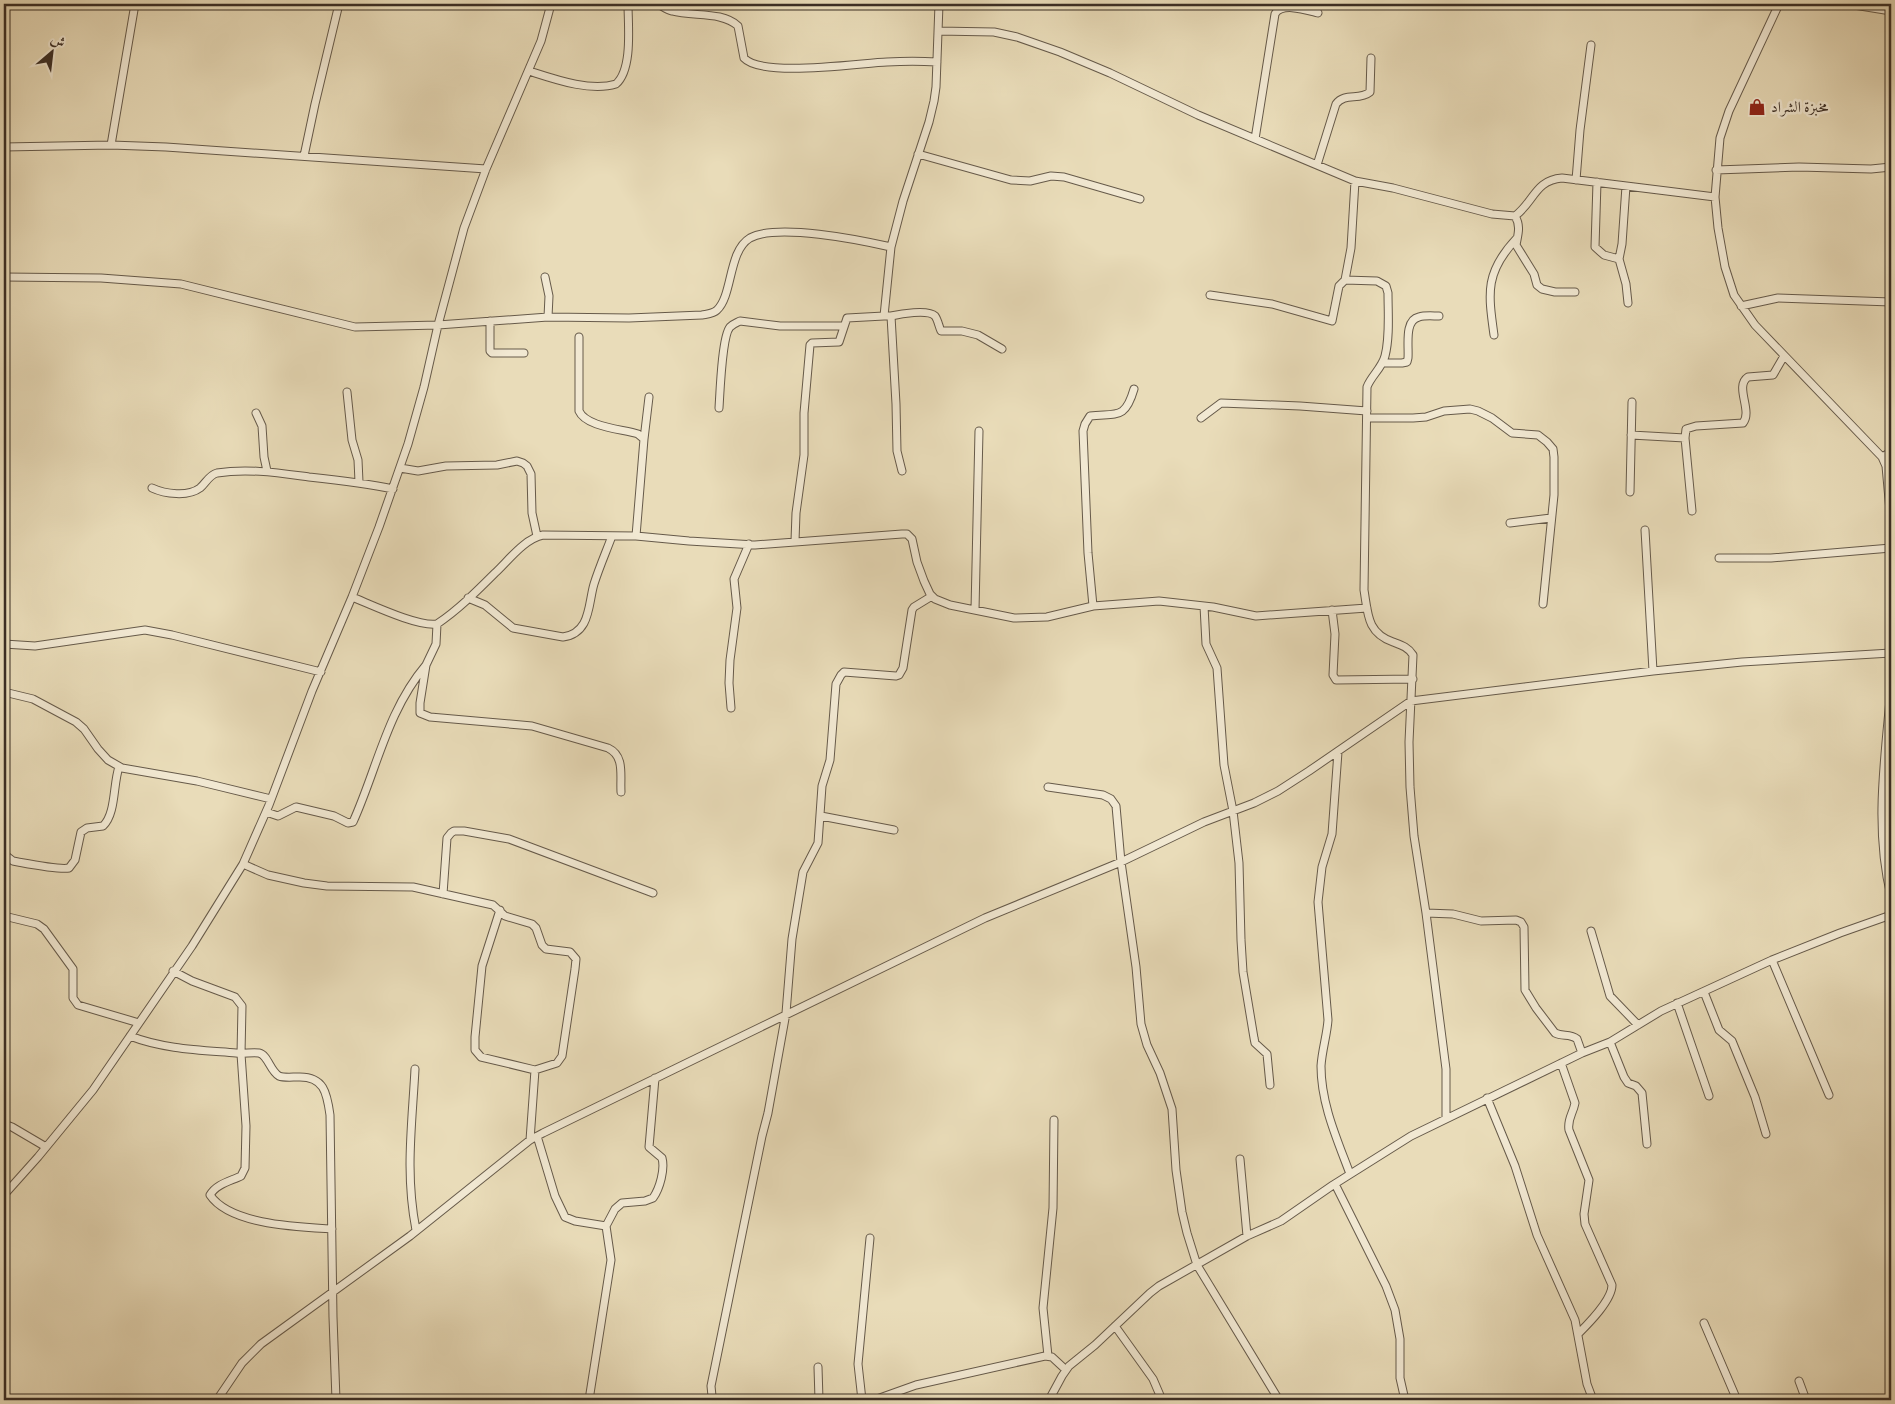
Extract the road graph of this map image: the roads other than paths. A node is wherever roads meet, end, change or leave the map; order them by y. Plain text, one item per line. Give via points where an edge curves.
1 (135, 4) edge
2 (339, 4) edge
3 (551, 4) edge
4 (628, 4) edge
5 (658, 4) edge
6 (939, 4) edge
7 (1779, 4) edge
8 (1848, 4) edge
9 (1891, 11) edge
10 (1318, 13) dead end
11 (938, 32) junction
12 (1591, 44) dead end
13 (1371, 58) dead end
14 (937, 62) junction
15 (529, 71) junction
16 (1255, 139) junction
17 (111, 145) junction
18 (4, 147) edge
19 (918, 154) junction
20 (304, 156) junction
21 (1317, 165) junction
22 (1891, 168) edge
23 (486, 169) junction
24 (1716, 170) junction
25 (1576, 180) junction
26 (1355, 181) junction
27 (1597, 182) junction
28 (1626, 186) junction
29 (1715, 197) junction
30 (1140, 199) dead end
31 (1515, 216) junction
32 (1517, 237) junction
33 (891, 247) junction
34 (1619, 259) junction
35 (4, 277) edge
36 (545, 277) dead end
37 (1345, 280) junction
38 (1575, 292) dead end
39 (1210, 295) dead end
40 (1891, 302) edge
41 (1628, 303) dead end
42 (1741, 306) junction
43 (887, 316) junction
44 (1440, 316) dead end
45 (548, 317) junction
46 (490, 321) junction
47 (438, 325) junction
48 (844, 326) junction
49 (1494, 335) dead end
50 (579, 337) dead end
51 (1002, 349) dead end
52 (524, 353) dead end
53 (1782, 359) junction
54 (1382, 363) junction
55 (1134, 389) dead end
56 (348, 392) dead end
57 (649, 397) dead end
58 (1632, 402) dead end
59 (719, 408) dead end
60 (256, 413) dead end
61 (1367, 415) junction
62 (1201, 418) dead end
63 (979, 431) dead end
64 (1631, 436) junction
65 (1684, 438) junction
66 (644, 439) junction
67 (1891, 452) edge
68 (1882, 457) junction
69 (400, 468) junction
70 (267, 471) junction
71 (902, 471) dead end
72 (359, 482) junction
73 (152, 488) dead end
74 (393, 489) junction
75 (1630, 492) dead end
76 (1692, 511) dead end
77 (1552, 518) junction
78 (1891, 522) edge
79 (1510, 523) dead end
80 (1644, 530) dead end
81 (537, 536) junction
82 (612, 536) junction
83 (636, 536) junction
84 (795, 541) junction
85 (749, 544) junction
86 (1891, 548) edge
87 (1719, 558) dead end
88 (932, 596) junction
89 (352, 597) junction
90 (468, 598) junction
91 (1543, 604) dead end
92 (1093, 606) junction
93 (1204, 606) junction
94 (1367, 608) junction
95 (975, 610) junction
96 (1332, 610) junction
97 (437, 624) junction
98 (4, 644) edge
99 (1891, 652) edge
100 (426, 665) junction
101 (1653, 671) junction
102 (321, 672) junction
103 (1413, 679) junction
104 (1891, 689) edge
105 (4, 692) edge
106 (1411, 701) junction
107 (730, 708) dead end
108 (1338, 752) junction
109 (119, 767) junction
110 (1048, 786) dead end
111 (621, 792) dead end
112 (271, 798) junction
113 (1233, 811) junction
114 (266, 812) junction
115 (821, 816) junction
116 (894, 830) dead end
117 (4, 854) edge
118 (1121, 862) junction
119 (243, 864) junction
120 (653, 892) dead end
121 (443, 894) junction
122 (1891, 896) edge
123 (500, 910) junction
124 (1426, 913) junction
125 (1891, 915) edge
126 (4, 916) edge
127 (1591, 931) dead end
128 (1772, 960) junction
129 (173, 971) junction
130 (1704, 992) junction
131 (1678, 1003) junction
132 (786, 1014) junction
133 (138, 1023) junction
134 (1638, 1025) junction
135 (130, 1036) junction
136 (1610, 1042) junction
137 (1582, 1053) junction
138 (241, 1054) junction
139 (1562, 1063) junction
140 (415, 1069) dead end
141 (535, 1070) junction
142 (655, 1078) junction
143 (1270, 1085) dead end
144 (1829, 1095) dead end
145 (1709, 1096) dead end
146 (1487, 1098) junction
147 (1446, 1118) junction
148 (1054, 1120) dead end
149 (4, 1124) edge
150 (1766, 1134) dead end
151 (537, 1136) junction
152 (530, 1140) junction
153 (1647, 1144) dead end
154 (46, 1147) junction
155 (1240, 1159) dead end
156 (1350, 1174) junction
157 (1335, 1184) junction
158 (4, 1195) edge
159 (606, 1226) junction
160 (332, 1228) junction
161 (416, 1230) junction
162 (1248, 1236) junction
163 (870, 1238) dead end
164 (1197, 1265) junction
165 (333, 1291) junction
166 (1704, 1323) dead end
167 (1115, 1326) junction
168 (1579, 1333) junction
169 (1048, 1356) junction
170 (818, 1367) dead end
171 (1066, 1370) junction
172 (1798, 1381) dead end
173 (1054, 1391) junction
174 (217, 1400) edge
175 (336, 1400) edge
176 (589, 1400) edge
177 (717, 1400) edge
178 (819, 1400) edge
179 (862, 1400) edge
180 (874, 1400) edge
181 (1049, 1400) edge
182 (1059, 1400) edge
183 (1162, 1400) edge
184 (1279, 1400) edge
185 (1405, 1400) edge
186 (1593, 1400) edge
187 (1738, 1400) edge
188 (1806, 1400) edge

1 - 17 street
2 - 20 street
3 - 15 street
4 - 15 street via 628,52 616,84 570,84
5 - 14 street via 670,10 735,23 744,58 753,65 811,68
6 - 11 street
7 - 24 street via 1729,110 1720,138
8 - 9 street
10 - 16 street via 1283,8 1275,14
11 - 14 street
11 - 16 street via 994,32 1060,52
12 - 25 street
13 - 21 street via 1370,92 1339,99
14 - 19 street via 934,101
15 - 23 street
16 - 21 street
17 - 18 street
17 - 20 street
19 - 30 street via 1011,180 1064,176
19 - 33 street
20 - 23 street
21 - 26 street
22 - 24 street
23 - 47 street via 458,248
24 - 29 street
25 - 27 street
25 - 31 street via 1553,179 1546,183
26 - 31 street via 1492,214
26 - 37 street via 1351,248
27 - 28 street
27 - 34 street via 1595,247 1604,255
28 - 29 street
28 - 34 street
29 - 42 street via 1725,267 1730,286
31 - 32 street via 1519,222
32 - 38 street via 1518,251 1542,290
32 - 49 street via 1491,280
33 - 43 street
33 - 45 street via 818,234 762,234 751,238 739,250 721,304 712,313 629,318
34 - 41 street
35 - 47 street via 101,278 181,284 355,327
36 - 45 street via 549,296
37 - 39 street via 1339,286 1332,321 1272,304
37 - 54 street via 1377,282 1386,286 1388,334
40 - 42 street via 1778,298
42 - 53 street
43 - 48 street via 847,318
43 - 51 street via 929,313 936,317 941,331 978,335
43 - 71 street via 897,451
44 - 54 street via 1418,316 1412,321 1407,362
45 - 46 street
46 - 47 street
46 - 52 street via 492,353
47 - 69 street
48 - 59 street via 734,323 728,330 725,345
48 - 84 street via 837,344 810,345
50 - 66 street via 581,416 592,423 638,434
53 - 65 street via 1773,375 1745,379 1746,421 1688,427
53 - 68 street
54 - 61 street via 1367,387
55 - 92 street via 1126,409 1112,415 1090,416 1083,431
56 - 72 street
57 - 66 street
58 - 64 street
60 - 70 street via 262,426
61 - 62 street via 1300,406 1221,403
61 - 77 street via 1413,418 1470,409 1492,418 1512,433 1543,437 1554,457
61 - 94 street via 1364,590
63 - 95 street
64 - 65 street
64 - 75 street
65 - 76 street
66 - 83 street
67 - 68 street
68 - 78 street via 1886,466
69 - 74 street
69 - 81 street via 418,471 446,466 523,463 531,474 532,513
70 - 72 street
70 - 73 street via 214,474 202,487 188,492
72 - 74 street
74 - 89 street
77 - 79 street
77 - 91 street
80 - 101 street
81 - 82 street
81 - 90 street
82 - 83 street
82 - 90 street via 594,583 588,615 583,625 570,636 513,628 485,605
83 - 85 street
84 - 85 street
84 - 88 street via 907,534 912,539 917,562
85 - 107 street via 734,580 737,608 730,660
86 - 87 street via 1771,558
88 - 95 street via 940,602
88 - 115 street via 912,610 903,668 899,675 844,672 838,680 830,760 822,786
89 - 97 street via 408,619
89 - 102 street
90 - 97 street
92 - 93 street via 1159,601
92 - 95 street via 1034,618 1014,618
93 - 96 street via 1256,616
93 - 113 street via 1206,644 1217,668 1224,765
94 - 96 street
94 - 103 street via 1373,629 1379,636 1405,646 1413,655
96 - 103 street via 1336,634 1333,675 1336,680
97 - 100 street via 436,644
98 - 102 street via 35,646 145,630
99 - 101 street
100 - 111 street via 420,713 430,717 532,726 608,748 620,758
100 - 114 street via 395,713 353,822 296,807 278,816
101 - 106 street
102 - 112 street
103 - 106 street
104 - 122 street via 1882,814 1883,850
105 - 109 street via 33,699 76,722 103,755
106 - 108 street
106 - 124 street via 1410,787
108 - 113 street via 1278,790
108 - 156 street via 1332,834 1322,867 1318,902 1328,1020 1321,1068 1325,1104
109 - 112 street
109 - 117 street via 109,818 103,826 81,832 75,860 69,868 13,861
110 - 118 street via 1104,795 1111,799 1116,806
112 - 114 street
113 - 118 street
113 - 143 street via 1239,863 1243,972 1255,1043 1267,1054
114 - 119 street
115 - 116 street
115 - 132 street via 818,843 803,872 792,939
118 - 132 street via 985,918
118 - 164 street via 1141,1024 1170,1101 1182,1212
119 - 121 street via 268,875 304,882 401,886
119 - 129 street
120 - 121 street via 509,839 454,831 447,838
121 - 123 street via 494,904
123 - 141 street via 480,974 475,1050 481,1057
123 - 141 street via 507,917 532,924 546,949 570,952 576,959 562,1059
124 - 137 street via 1453,914 1481,921 1521,922 1524,927 1524,983 1528,996 1555,1033 1577,1039
124 - 147 street via 1446,1069
125 - 128 street
126 - 133 street via 38,924 44,929 73,969 73,998 78,1005
127 - 134 street via 1610,996
128 - 130 street
128 - 144 street
129 - 133 street
129 - 138 street via 238,1000 242,1006
130 - 131 street
130 - 150 street via 1719,1030 1732,1041
131 - 134 street
131 - 145 street
132 - 142 street
132 - 177 street via 711,1386 712,1396
133 - 135 street
134 - 136 street
135 - 138 street via 149,1043
135 - 154 street via 93,1090
136 - 137 street
136 - 153 street via 1624,1078 1642,1093
137 - 139 street
138 - 160 street via 259,1053 278,1075 306,1077 318,1082 325,1090 330,1115
138 - 160 street via 246,1126 244,1172 210,1194 231,1212 248,1220
139 - 146 street
139 - 168 street via 1575,1104 1568,1122 1569,1130 1589,1180 1585,1224 1612,1285 1610,1296
140 - 161 street via 409,1182
141 - 152 street
142 - 151 street
142 - 159 street via 649,1140 651,1150 663,1162 658,1189 650,1200 622,1203 614,1208
146 - 147 street
146 - 168 street via 1515,1166 1537,1234
147 - 156 street
148 - 169 street via 1053,1200 1043,1308
149 - 154 street
151 - 152 street
151 - 159 street via 555,1196 565,1217
152 - 161 street
154 - 158 street
155 - 162 street
156 - 157 street
157 - 162 street via 1281,1221
157 - 185 street via 1395,1310 1400,1339 1400,1378
159 - 176 street via 610,1260
160 - 165 street
161 - 165 street
162 - 164 street
163 - 179 street via 858,1364
164 - 167 street via 1150,1293
164 - 184 street
165 - 174 street via 256,1348
165 - 175 street
166 - 187 street
167 - 171 street
167 - 183 street via 1153,1379
168 - 186 street via 1587,1384
169 - 171 street
169 - 180 street via 916,1385
170 - 178 street
171 - 173 street
172 - 188 street
173 - 181 street
173 - 182 street

